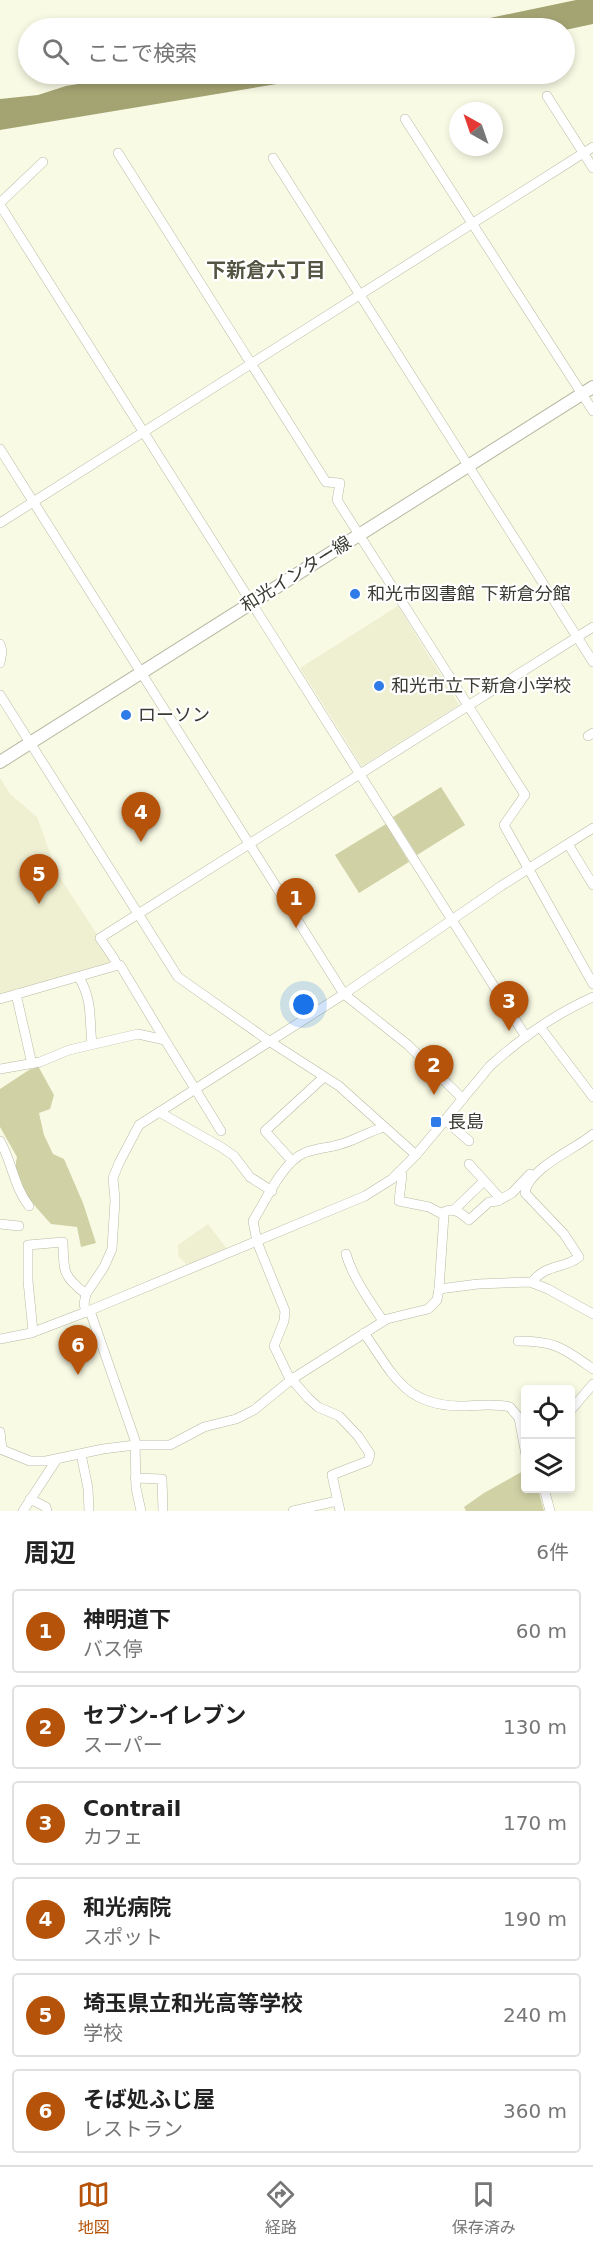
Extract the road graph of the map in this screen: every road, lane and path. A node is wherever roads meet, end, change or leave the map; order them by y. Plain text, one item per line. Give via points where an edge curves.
1 (547, 96) dead end
2 (405, 119) dead end
3 (593, 147) edge
4 (118, 153) dead end
5 (584, 153) junction
6 (273, 158) dead end
7 (43, 162) dead end
8 (593, 168) edge
9 (0, 204) edge
10 (472, 223) junction
11 (361, 294) junction
12 (252, 363) junction
13 (593, 387) edge
14 (582, 394) junction
15 (593, 411) edge
16 (142, 433) junction
17 (0, 449) edge
18 (468, 466) junction
19 (34, 502) junction
20 (0, 523) edge
21 (359, 534) junction
22 (251, 603) junction
23 (593, 627) edge
24 (578, 637) junction
25 (0, 644) edge
26 (593, 662) edge
27 (0, 663) edge
28 (141, 672) junction
29 (0, 695) edge
30 (467, 707) junction
31 (31, 742) junction
32 (0, 762) edge
33 (361, 773) junction
34 (593, 828) edge
35 (249, 844) junction
36 (568, 844) junction
37 (529, 869) junction
38 (593, 885) edge
39 (139, 914) junction
40 (452, 920) junction
41 (116, 964) junction
42 (79, 977) junction
43 (593, 984) edge
44 (16, 994) junction
45 (344, 994) junction
46 (593, 997) edge
47 (0, 999) edge
48 (540, 1027) junction
49 (526, 1037) junction
50 (165, 1040) junction
51 (269, 1041) junction
52 (92, 1044) junction
53 (32, 1064) junction
54 (0, 1069) edge
55 (324, 1077) junction
56 (195, 1089) junction
57 (593, 1097) edge
58 (463, 1099) junction
59 (159, 1112) junction
60 (445, 1120) junction
61 (385, 1127) junction
62 (221, 1131) dead end
63 (593, 1134) edge
64 (0, 1140) edge
65 (469, 1141) dead end
66 (416, 1155) junction
67 (559, 1156) junction
68 (292, 1161) junction
69 (10, 1162) junction
70 (0, 1164) edge
71 (469, 1164) dead end
72 (399, 1172) junction
73 (484, 1181) junction
74 (272, 1191) junction
75 (501, 1199) junction
76 (29, 1206) dead end
77 (454, 1210) junction
78 (442, 1212) junction
79 (0, 1224) edge
80 (19, 1226) dead end
81 (257, 1242) junction
82 (346, 1254) dead end
83 (532, 1282) junction
84 (439, 1289) junction
85 (86, 1294) junction
86 (88, 1312) junction
87 (593, 1314) edge
88 (383, 1321) junction
89 (33, 1332) junction
90 (364, 1333) junction
91 (0, 1339) edge
92 (518, 1341) dead end
93 (593, 1369) edge
94 (292, 1379) junction
95 (593, 1384) edge
96 (575, 1405) edge
97 (0, 1432) edge
98 (522, 1439) edge
99 (135, 1445) junction
100 (1, 1449) edge
101 (81, 1454) junction
102 (57, 1459) junction
103 (135, 1478) junction
104 (545, 1493) edge
105 (30, 1499) junction
106 (339, 1506) edge
107 (23, 1511) edge
108 (47, 1511) edge
109 (89, 1511) edge
110 (141, 1511) edge
111 (163, 1511) edge
112 (292, 1511) edge
113 (550, 1511) edge

1 - 5 street
2 - 10 street
3 - 5 street
4 - 12 street
5 - 8 street
5 - 10 street
6 - 11 street
7 - 9 street
9 - 16 street
10 - 11 street
10 - 14 street
11 - 12 street
11 - 18 street
12 - 16 street
12 - 21 street via 326,482 340,483 337,501
13 - 14 main road, 和光インター線
14 - 15 street
14 - 18 main road, 和光インター線
16 - 19 street
16 - 22 street
17 - 19 street
18 - 21 main road, 和光インター線
18 - 24 street
19 - 20 street
19 - 28 street
21 - 22 main road, 和光インター線
21 - 30 street
22 - 28 main road, 和光インター線
22 - 33 street
23 - 24 street
24 - 26 street
24 - 30 street
25 - 27 street
28 - 31 main road, 和光インター線
28 - 35 street
29 - 31 street
30 - 33 street
30 - 37 street via 525,795 504,825
31 - 32 main road, 和光インター線
31 - 39 street
33 - 35 street
33 - 40 street
34 - 36 street
35 - 39 street
35 - 45 street
36 - 37 street
36 - 38 street
37 - 40 street
37 - 43 street
39 - 41 street via 100,938
39 - 51 street via 178,976
40 - 45 street
40 - 49 street
41 - 42 street
41 - 50 street
42 - 44 street
42 - 52 street via 92,1014
44 - 47 street
44 - 53 street
45 - 51 street
45 - 58 street via 408,1045
46 - 48 street
48 - 49 street
48 - 57 street
49 - 58 street via 490,1066
50 - 52 street via 138,1035
50 - 56 street
51 - 55 street
51 - 56 street
52 - 53 street
53 - 54 street
55 - 61 street
55 - 68 street via 265,1131
56 - 59 street
56 - 62 street
58 - 60 street
59 - 74 street via 229,1152 250,1177
59 - 85 street via 139,1125 118,1162 113,1178 112,1249
60 - 65 street
60 - 66 street
61 - 66 street
61 - 68 street via 304,1153
63 - 67 street
64 - 69 street
66 - 72 street
67 - 75 street via 537,1167
67 - 83 street via 540,1171 525,1193 564,1234 579,1257 546,1270
68 - 74 street
69 - 70 street
69 - 76 street via 19,1194
71 - 73 street
72 - 78 street via 399,1201
72 - 81 street via 365,1196
73 - 75 street
73 - 77 street
74 - 81 street via 253,1221
75 - 77 street via 489,1202 469,1220
77 - 78 street
78 - 84 street
79 - 80 street
81 - 86 street
81 - 94 street via 285,1311 274,1346
82 - 88 street via 352,1272
83 - 84 street
83 - 87 street
84 - 88 street via 437,1300 428,1309
85 - 86 street via 84,1304
85 - 89 street via 64,1270 63,1242 28,1245
86 - 89 street
86 - 99 street via 114,1376
88 - 90 street
89 - 91 street
90 - 94 street
90 - 98 street via 406,1390 446,1405 510,1407 519,1418
92 - 93 street via 544,1341 563,1347
94 - 99 street via 254,1410 236,1419 204,1426 170,1445
94 - 106 street via 318,1407 339,1416 370,1454 368,1461 332,1474
95 - 96 street
97 - 100 street
99 - 101 street
99 - 103 street
100 - 102 street via 30,1461
101 - 102 street
101 - 109 street
102 - 105 street
103 - 110 street
103 - 111 street via 162,1479
104 - 113 street
105 - 107 street
105 - 108 street
106 - 112 street

